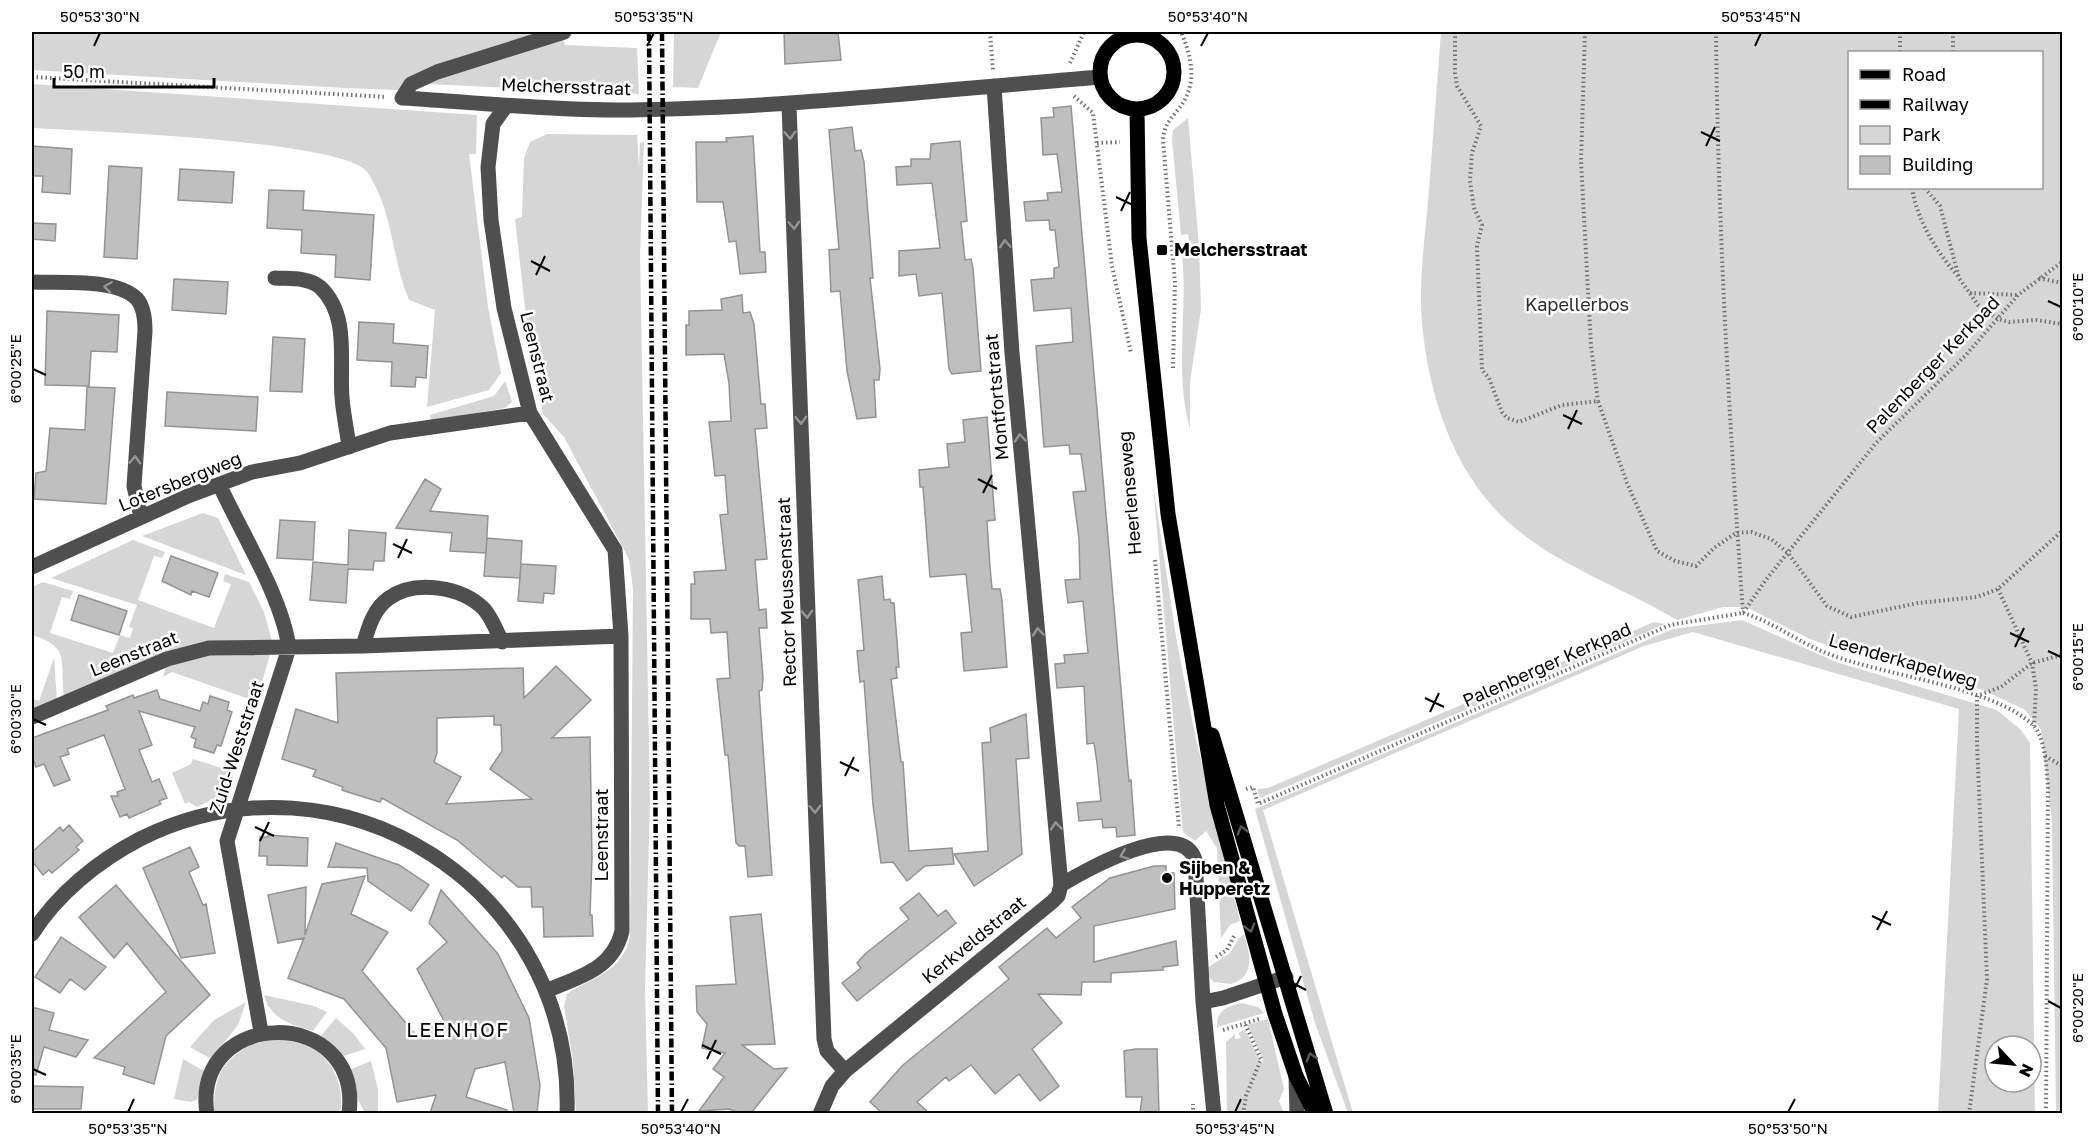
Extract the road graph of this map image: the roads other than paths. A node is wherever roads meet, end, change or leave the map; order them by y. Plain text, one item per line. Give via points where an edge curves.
1 (564, 32) edge
2 (1129, 34) edge
3 (1100, 77) junction
4 (994, 86) junction
5 (789, 105) junction
6 (506, 106) junction
7 (1137, 110) junction
8 (275, 278) dead end
9 (32, 282) edge
10 (530, 413) junction
11 (349, 447) junction
12 (219, 486) junction
13 (141, 517) junction
14 (32, 567) edge
15 (621, 636) junction
16 (502, 642) junction
17 (363, 646) junction
18 (289, 648) junction
19 (1196, 686) junction
20 (32, 717) edge
21 (237, 810) junction
22 (1061, 885) junction
23 (32, 934) edge
24 (1286, 977) junction
25 (1266, 983) junction
26 (546, 991) junction
27 (1203, 1002) junction
28 (261, 1032) junction
29 (844, 1071) junction
30 (1296, 1076) junction
31 (207, 1113) edge
32 (349, 1113) edge
33 (567, 1113) edge
34 (820, 1113) edge
35 (1214, 1113) edge
36 (1297, 1113) edge
37 (1315, 1113) edge
38 (1326, 1113) edge

1 - 6 street, Melchersstraat via 437,72 411,84 402,98
2 - 3 main road via 1103,55
2 - 7 main road via 1159,42 1172,58 1174,69 1165,98
3 - 4 street, Melchersstraat
3 - 7 main road via 1112,101
4 - 5 street, Melchersstraat
22 -> 4 street, Montfortstraat via 1012,353
5 - 6 street, Melchersstraat via 614,110
5 -> 29 street, Rector Meussenstraat via 824,1039 831,1058
6 - 10 street, Leenstraat via 493,124 488,167 491,220 504,308
7 - 19 main road, Heerlenseweg via 1139,238 1149,343 1176,569
8 - 11 street via 306,280 319,287 334,306 341,332 342,396
13 -> 9 street via 134,486 145,331 139,301 112,286
10 - 11 street, Lotersbergweg via 390,433
10 - 15 street, Leenstraat via 615,550
11 - 12 street, Lotersbergweg via 300,463 252,472
12 - 13 street, Lotersbergweg
12 - 18 street via 276,602
13 - 14 street, Lotersbergweg
15 - 16 street, Leenstraat
15 - 26 street, Leenstraat via 620,938 610,958 598,969
16 - 17 street, Leenstraat
16 - 17 street via 486,611 471,599 429,587 389,598 375,613
17 - 18 street, Leenstraat
18 - 20 street, Leenstraat via 225,646 192,651
18 - 21 street, Zuid-Weststraat
24 -> 19 main road, Heerlenseweg
19 -> 25 main road, Heerlenseweg via 1217,805
21 - 23 street via 179,822 109,857 69,890
21 - 26 street via 286,807 342,815 395,833 419,846 465,878 504,919
21 - 28 street, Zuid-Weststraat via 228,849
27 -> 22 street, Kerkveldstraat via 1193,852 1180,843 1141,848 1085,870
22 - 29 street, Kerkveldstraat via 1052,902
24 - 25 street
38 -> 24 main road, Heerlenseweg
25 - 27 street
25 - 30 main road, Heerlenseweg
26 - 33 street via 563,1055
27 - 35 street
28 - 31 street via 238,1042 219,1060 208,1083
28 - 32 street via 294,1032 324,1047 346,1080
29 - 34 street, Kerkveldstraat
30 - 36 street, Heerlenseweg
30 - 37 main road, Heerlenseweg

